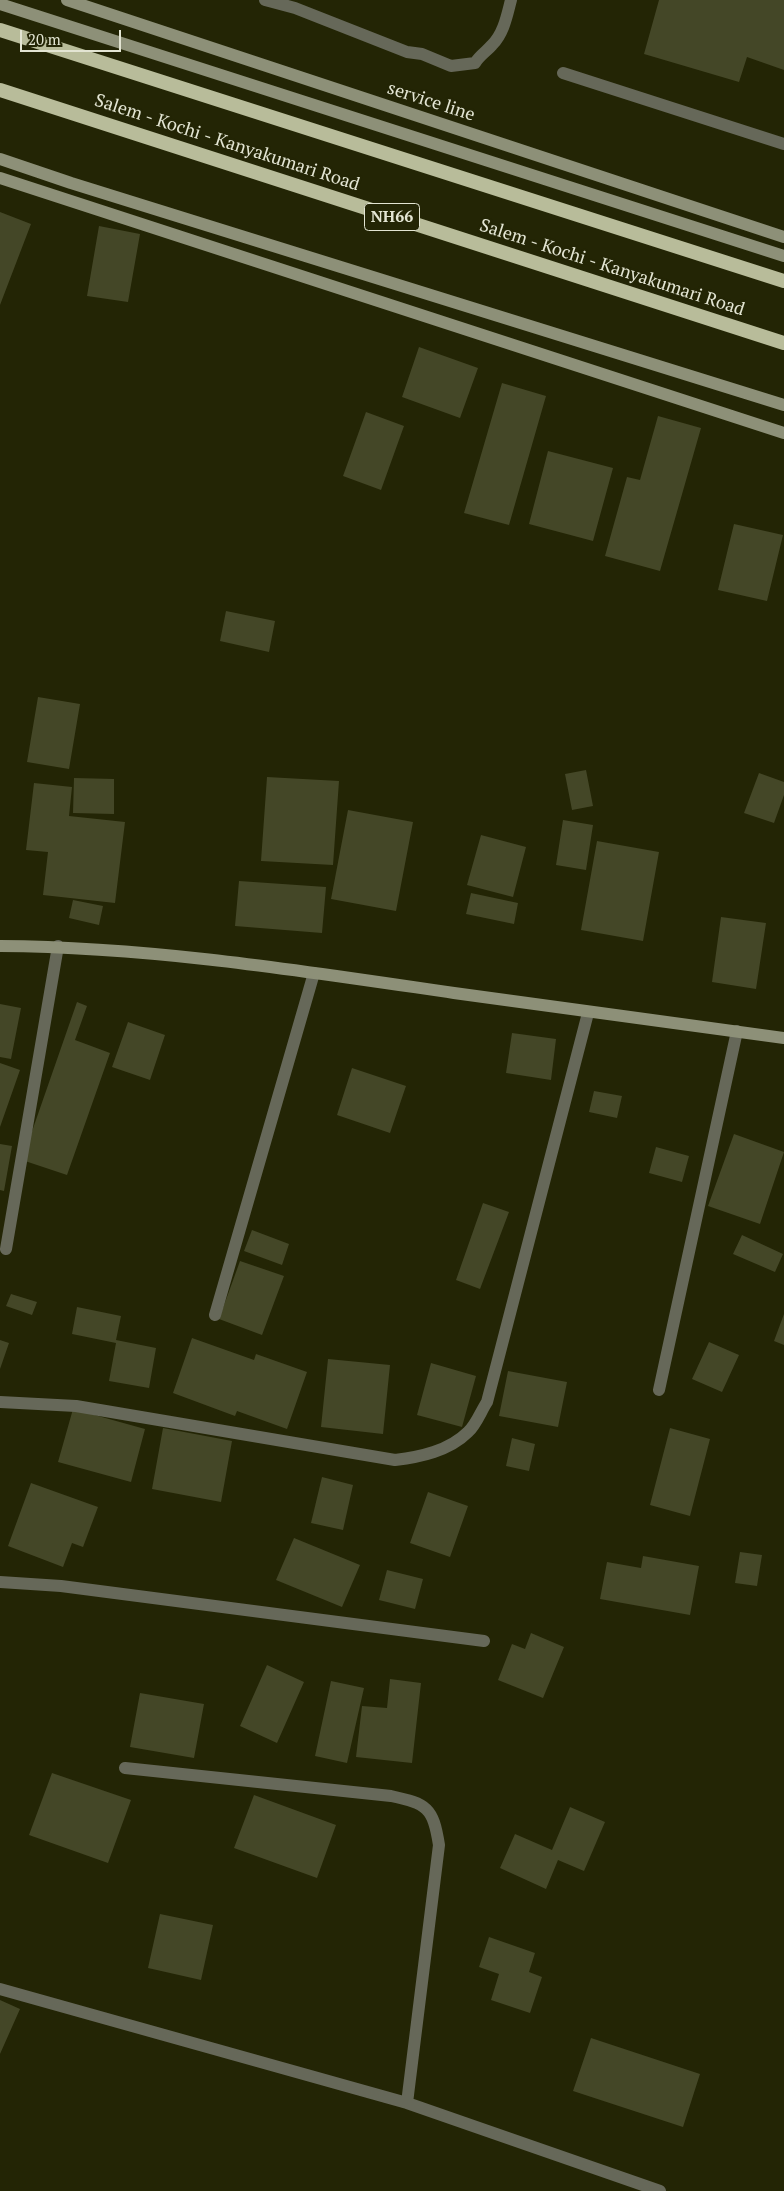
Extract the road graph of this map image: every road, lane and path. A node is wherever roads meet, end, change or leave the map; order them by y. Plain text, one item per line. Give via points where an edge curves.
1 (67, 0) edge
2 (266, 0) edge
3 (511, 0) edge
4 (0, 4) edge
5 (0, 30) edge
6 (563, 73) dead end
7 (0, 90) edge
8 (784, 144) edge
9 (0, 159) edge
10 (0, 178) edge
11 (784, 237) edge
12 (784, 256) edge
13 (784, 281) edge
14 (784, 344) edge
15 (784, 404) edge
16 (784, 433) edge
17 (0, 946) edge
18 (58, 946) junction
19 (314, 973) junction
20 (588, 1013) junction
21 (737, 1031) junction
22 (784, 1038) edge
23 (6, 1249) dead end
24 (216, 1315) dead end
25 (659, 1390) dead end
26 (0, 1402) edge
27 (0, 1582) edge
28 (484, 1641) dead end
29 (126, 1768) dead end
30 (0, 1989) edge
31 (407, 2103) junction
32 (660, 2191) edge

1 - 11 main road, service line
2 - 3 street via 295,8 407,52 455,66 475,63 480,54 493,45 500,35
4 - 12 main road
5 - 13 highway
6 - 8 street
7 - 14 highway, Salem - Kochi - Kanyakumari Road / NH66
9 - 15 main road
10 - 16 main road
17 - 18 main road
18 - 19 main road via 218,960
18 - 23 street
19 - 20 main road
19 - 24 street
20 - 21 main road
20 - 26 street via 487,1402 468,1432 422,1457 395,1460 76,1406
21 - 22 main road
21 - 25 street
27 - 28 street via 61,1586
29 - 31 street via 391,1796 427,1808 435,1821 439,1844
30 - 31 street
31 - 32 street

